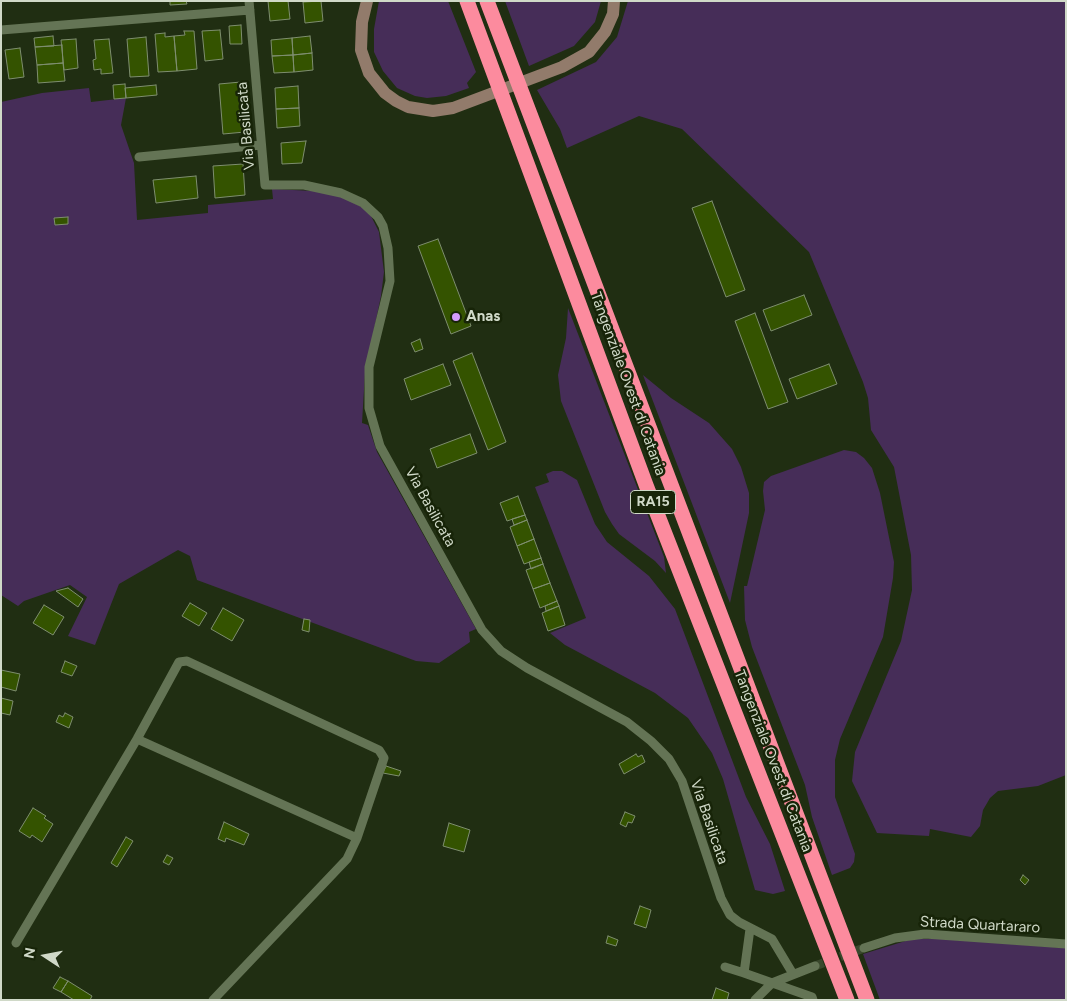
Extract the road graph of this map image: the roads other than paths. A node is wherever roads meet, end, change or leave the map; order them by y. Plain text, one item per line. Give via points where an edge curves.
1 (367, 1) edge
2 (467, 1) edge
3 (487, 1) edge
4 (614, 1) edge
5 (249, 6) edge
6 (1, 30) edge
7 (261, 145) junction
8 (139, 157) dead end
9 (137, 739) junction
10 (357, 838) junction
11 (750, 929) junction
12 (16, 943) dead end
13 (1066, 944) edge
14 (864, 948) tunnel mouth
15 (815, 966) tunnel mouth
16 (725, 967) dead end
17 (744, 973) junction
18 (793, 974) junction
19 (213, 1000) edge
20 (754, 1000) edge
21 (814, 1000) edge
22 (847, 1000) edge
23 (867, 1000) edge

1 - 4 street via 361,50 375,83 408,107 433,111 453,108 562,68 589,52 613,14
2 - 22 highway, Tangenziale Ovest di Catania / RA15 via 646,485
3 - 23 highway, Tangenziale Ovest di Catania / RA15
5 - 6 street
5 - 7 street, Via Basilicata
7 - 8 street
7 - 11 street, Via Basilicata via 265,185 304,185 341,193 363,203 383,226 390,280 369,367 369,408 380,446 482,630 501,651 526,668 628,722 668,759 682,781 720,898 730,915
9 - 10 street
9 - 10 street via 179,662 187,661 379,750 384,758
9 - 12 street
10 - 19 street via 347,859
11 - 17 street
11 - 18 street, Via Basilicata via 772,939
13 - 14 street, Strada Quartararo via 925,934 895,938
15 - 18 street
16 - 17 street
17 - 21 street
18 - 20 street via 772,983

